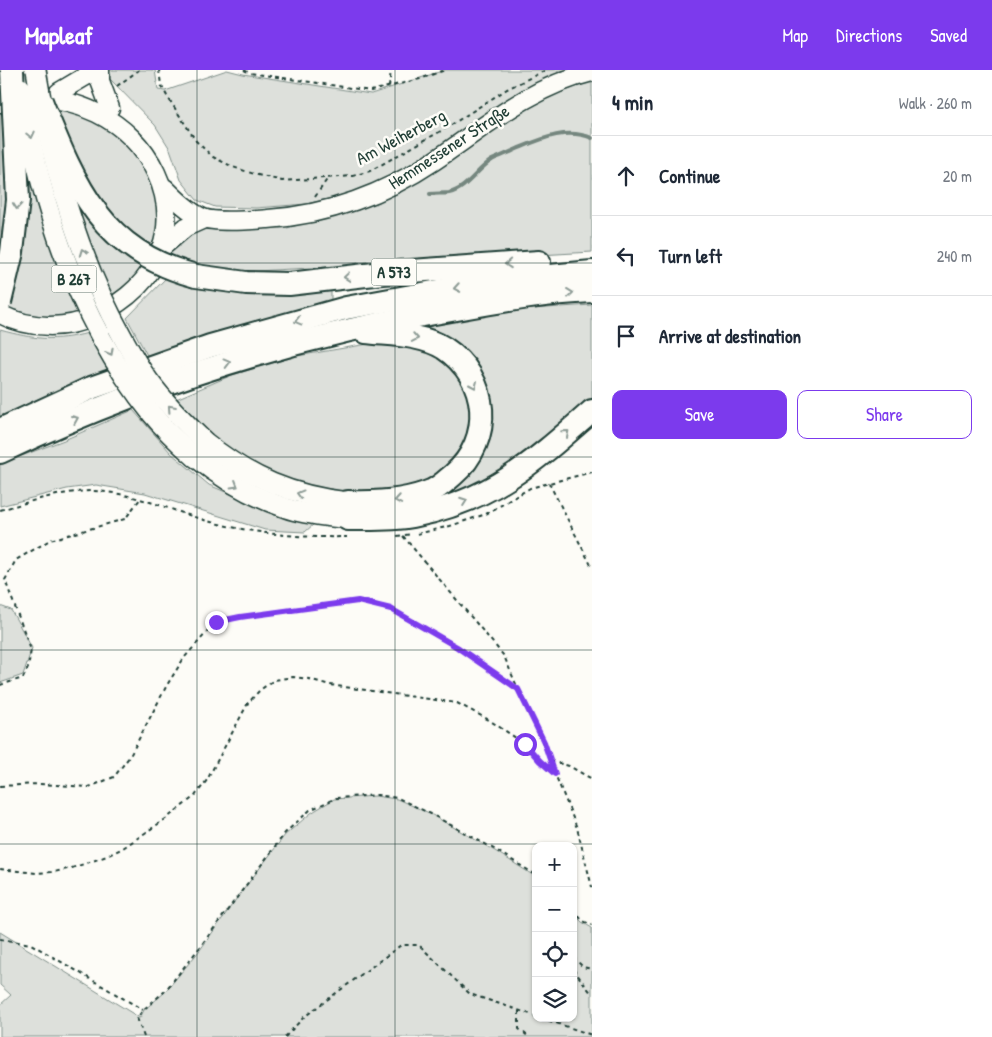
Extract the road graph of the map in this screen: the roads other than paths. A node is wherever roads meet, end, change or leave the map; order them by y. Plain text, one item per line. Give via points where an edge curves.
1 (12, 70) edge
2 (17, 70) edge
3 (36, 70) edge
4 (90, 70) edge
5 (100, 70) edge
6 (592, 72) edge
7 (50, 97) junction
8 (0, 103) edge
9 (110, 108) junction
10 (165, 188) junction
11 (204, 219) junction
12 (160, 249) junction
13 (592, 261) edge
14 (592, 272) edge
15 (592, 291) edge
16 (2, 313) edge
17 (350, 330) junction
18 (592, 411) edge
19 (0, 430) edge
20 (200, 450) junction
21 (0, 452) edge
22 (348, 510) junction

1 -> 16 highway, bridge via 18,200
2 -> 20 main road, B 267, bridge via 48,205 85,304 117,364 152,414 173,438
3 - 7 main road, B 267, bridge
4 - 7 main road via 86,76
5 - 9 main road via 100,81
6 - 11 main road, Hemmessener Straße via 526,98 420,170 365,197 282,218
7 - 8 main road via 39,92
7 - 9 main road via 86,97
13 -> 7 highway, A 573, bridge via 383,273 289,284 246,283 196,276 142,254 124,242 91,206 75,181
20 -> 7 main road, B 267, bridge via 184,423 148,380 101,295 78,240 55,168
9 - 10 main road via 146,142 160,168
10 - 11 main road
10 - 12 main road via 166,218
11 - 12 main road via 186,226
12 - 16 main road via 148,272 131,293 110,309 86,320 60,326 34,325
14 -> 19 highway, A 573 via 488,282 346,308 210,346 91,388
17 -> 15 highway via 490,303
21 -> 17 highway via 122,399 218,365
17 -> 22 highway via 418,338 443,348 458,360 476,387 482,419 480,435 462,468 433,491
22 -> 18 highway via 373,519 412,516 462,502 504,482 541,456
20 - 22 main road, B 267 via 272,484

